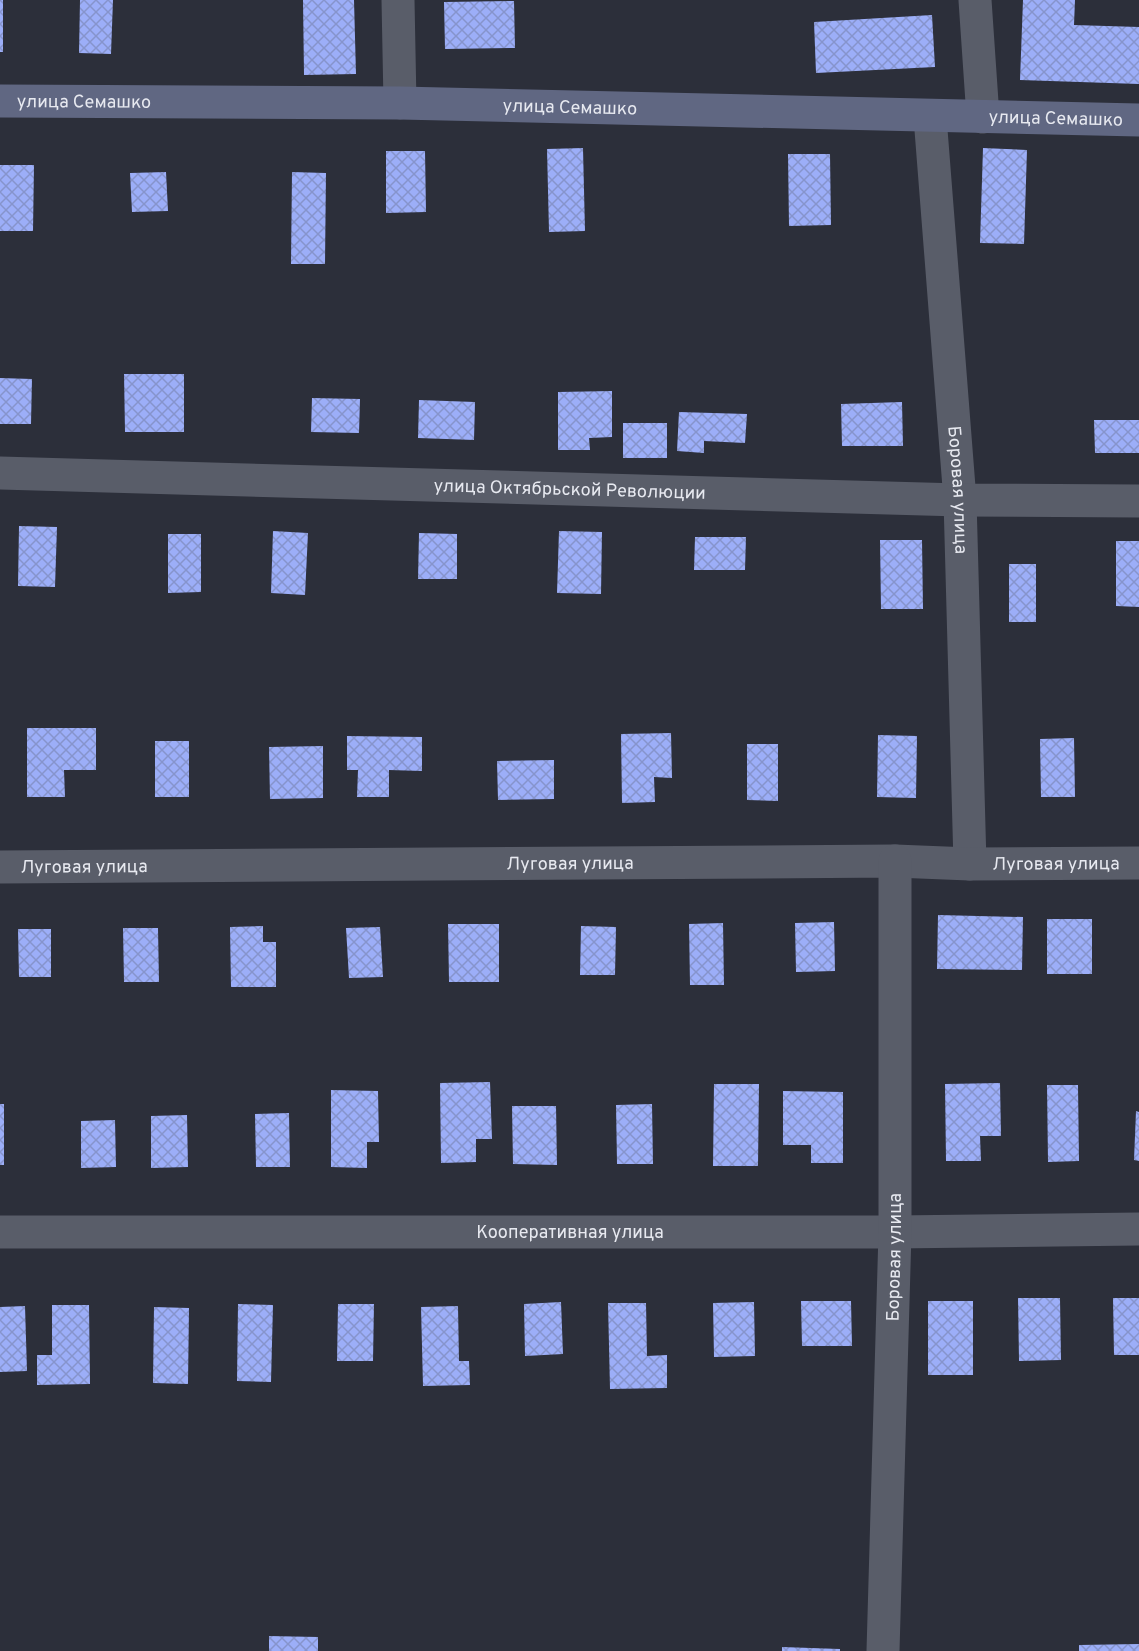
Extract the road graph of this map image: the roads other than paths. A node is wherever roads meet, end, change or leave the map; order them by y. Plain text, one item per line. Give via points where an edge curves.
1 (398, 0) edge
2 (975, 0) edge
3 (0, 101) edge
4 (400, 103) junction
5 (930, 117) junction
6 (983, 117) junction
7 (1139, 120) edge
8 (0, 473) edge
9 (960, 500) junction
10 (1139, 501) edge
11 (895, 861) junction
12 (1139, 863) edge
13 (970, 864) junction
14 (0, 867) edge
15 (1139, 1229) edge
16 (0, 1232) edge
17 (894, 1232) junction
18 (883, 1651) edge

1 - 4 street
2 - 6 street
3 - 4 main road, улица Семашко
4 - 5 main road, улица Семашко
5 - 6 main road, улица Семашко
5 - 9 street, Боровая улица
6 - 7 main road, улица Семашко
8 - 9 street, улица Октябрьской Революции
9 - 10 street, улица Октябрьской Революции
9 - 13 street, Боровая улица
11 - 13 street, Луговая улица
11 - 14 street, Луговая улица
11 - 17 street, Боровая улица
12 - 13 street, Луговая улица
15 - 17 street, Кооперативная улица
16 - 17 street, Кооперативная улица
17 - 18 street, Боровая улица

